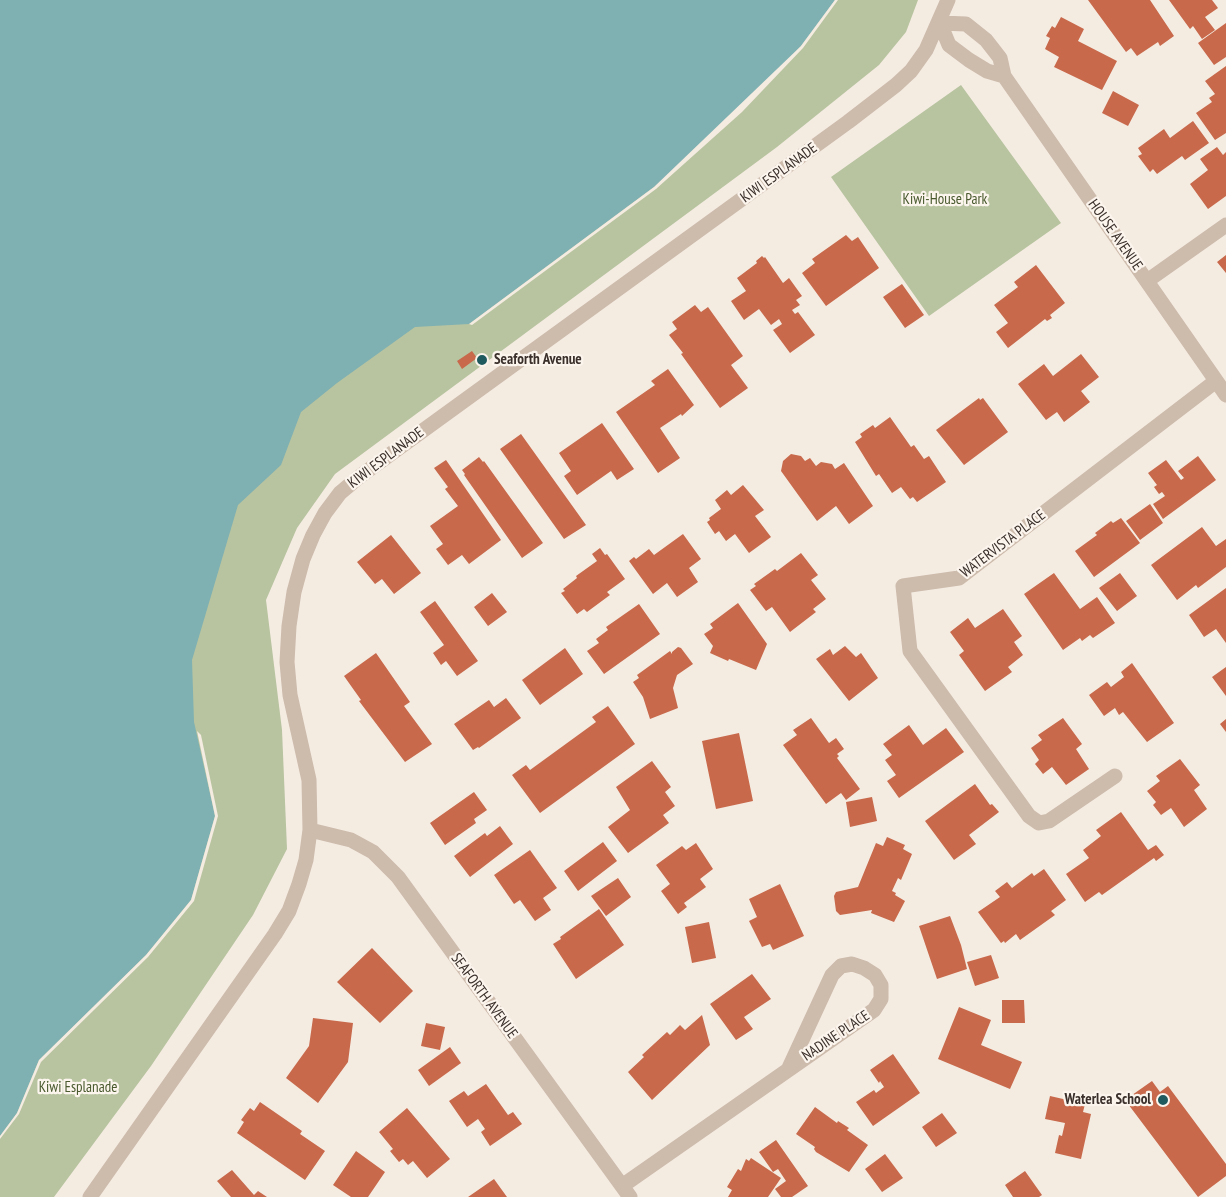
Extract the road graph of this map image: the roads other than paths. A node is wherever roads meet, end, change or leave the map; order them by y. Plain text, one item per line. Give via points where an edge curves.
1 (948, 0) edge
2 (940, 23) junction
3 (1004, 76) junction
4 (1226, 225) edge
5 (1147, 282) junction
6 (1216, 381) junction
7 (1226, 395) edge
8 (1115, 776) dead end
9 (310, 830) junction
10 (789, 1068) junction
11 (626, 1191) edge
12 (90, 1197) edge

1 - 2 street, KIWI ESPLANADE
2 - 3 street via 949,45 987,71
2 - 3 street, HOUSE AVENUE via 964,23 981,35 1000,58
2 - 9 street, KIWI ESPLANADE via 915,66 882,97 340,494 313,535 303,559 289,627 290,695 309,780
3 - 5 street, HOUSE AVENUE
4 - 5 street
5 - 6 street, HOUSE AVENUE
6 - 7 street, HOUSE AVENUE
6 - 8 street, WATERVISTA PLACE via 959,578 903,586 910,651 1029,816 1039,823 1049,821
9 - 11 street, SEAFORTH AVENUE via 351,840 373,852 398,877
9 - 12 street, KIWI ESPLANADE via 299,884 280,927
10 - 10 street, NADINE PLACE via 832,975 846,964 875,975 881,985 881,999 874,1010
10 - 11 street, NADINE PLACE

